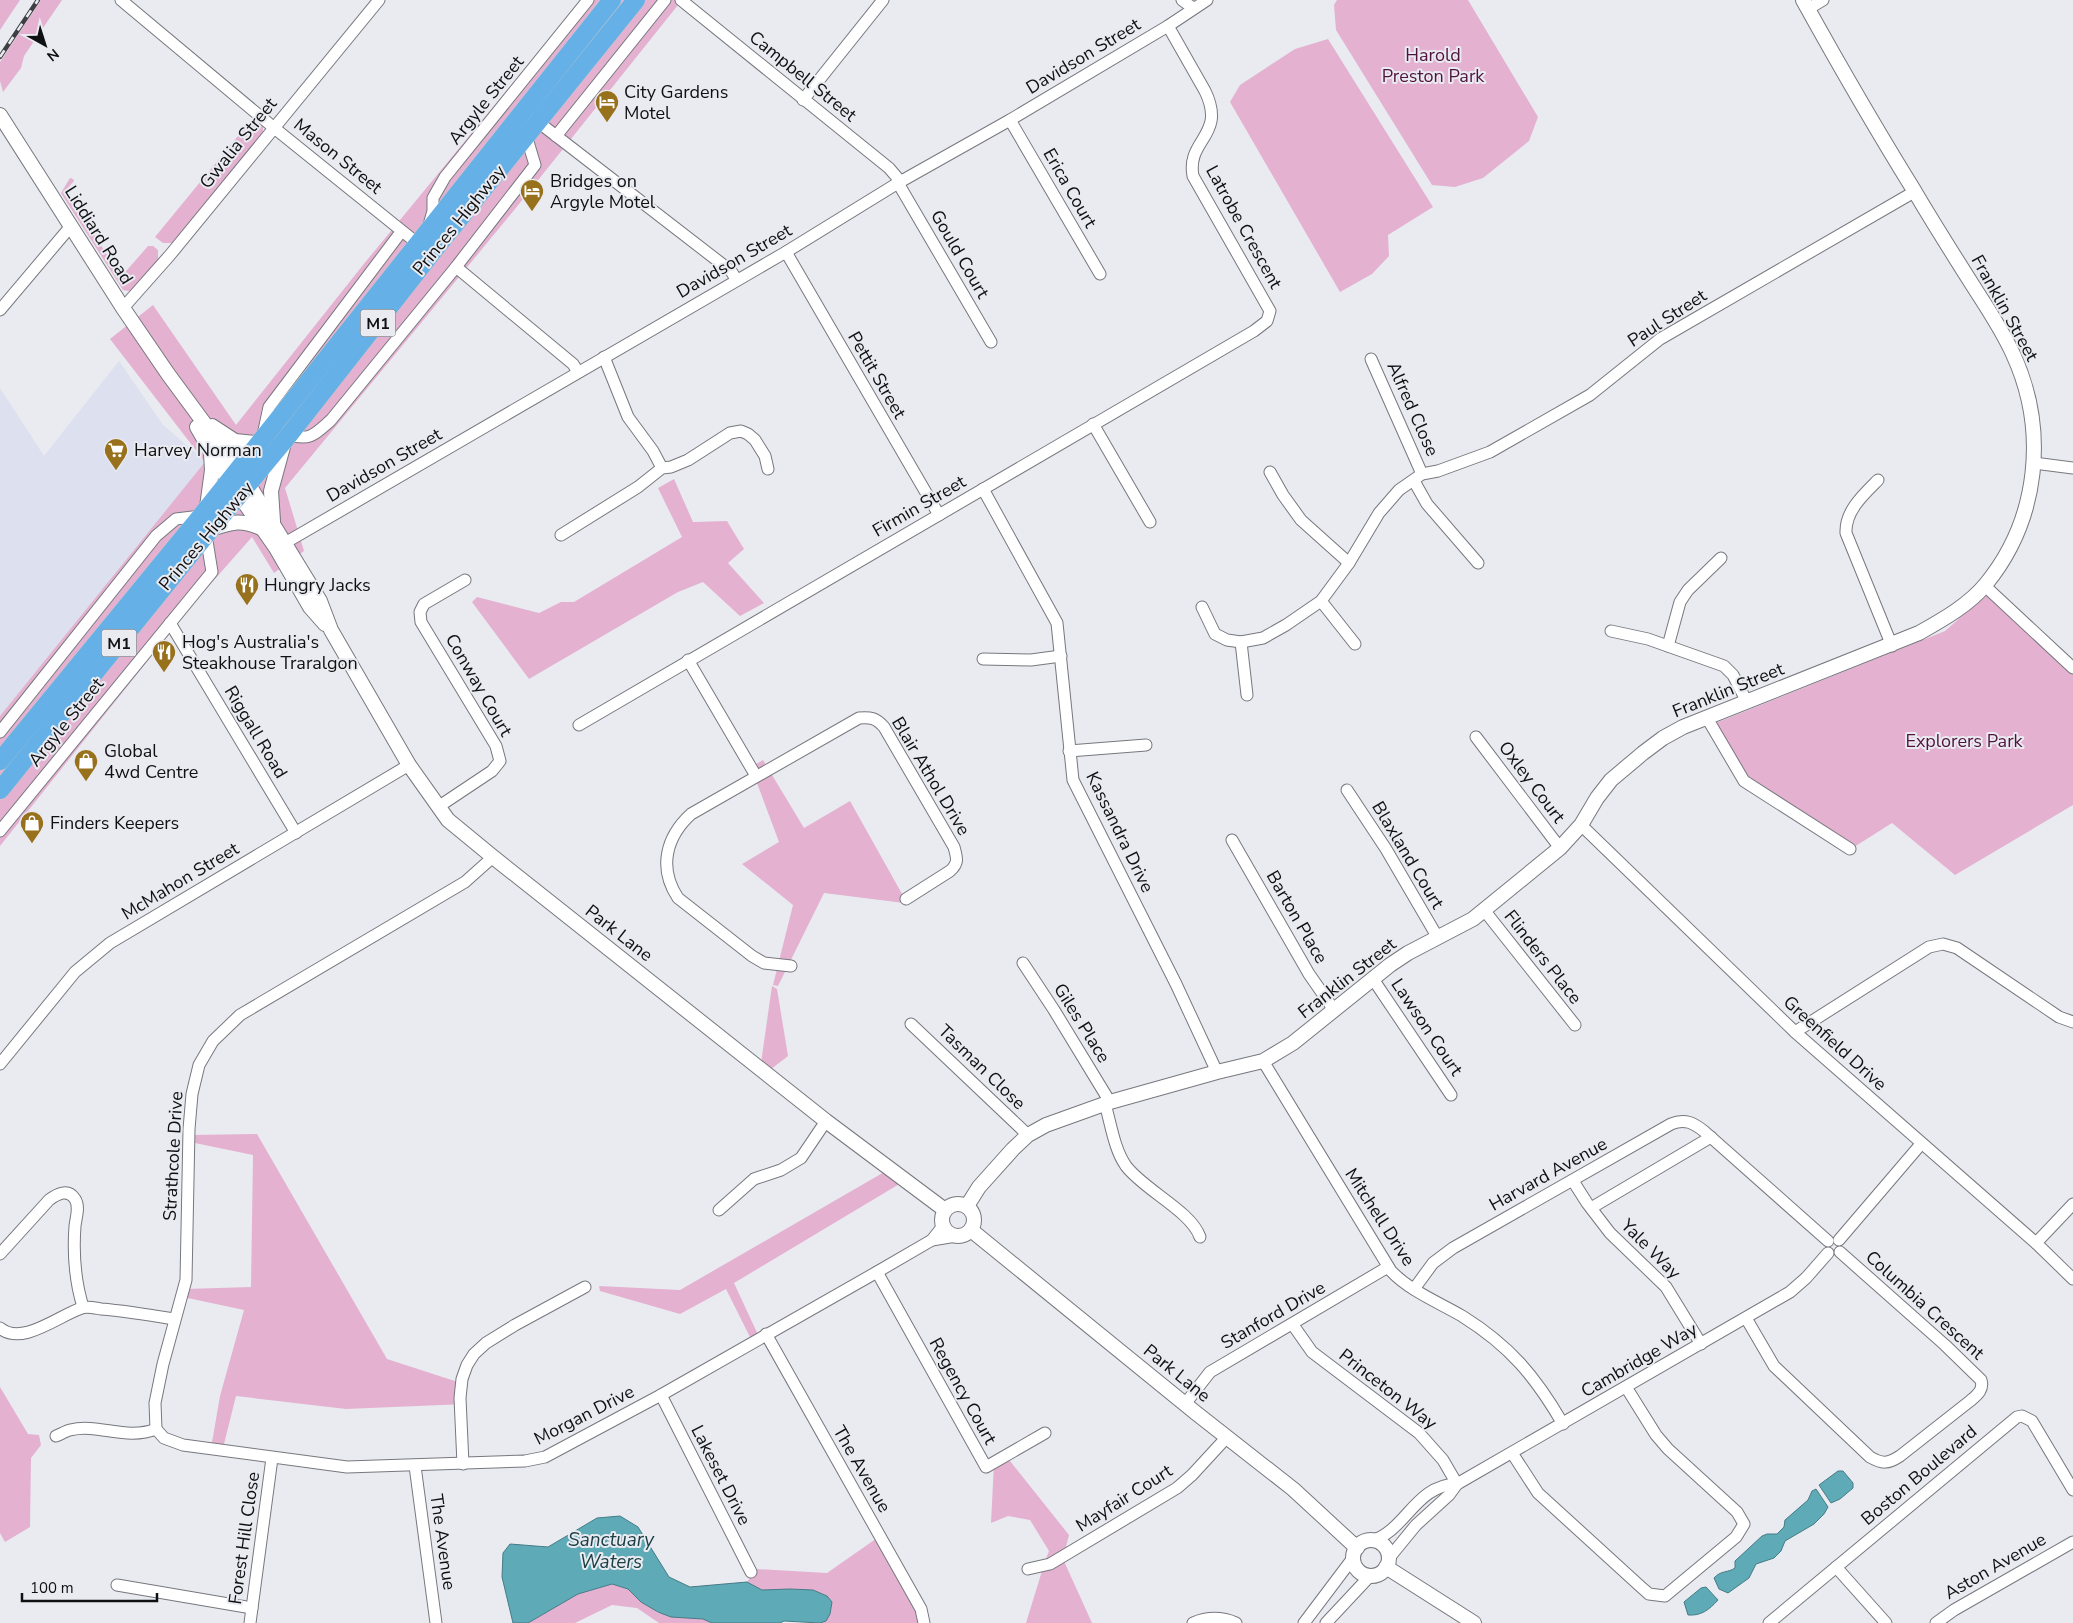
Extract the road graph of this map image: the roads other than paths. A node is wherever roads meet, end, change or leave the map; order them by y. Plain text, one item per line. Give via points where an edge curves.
1 (121, 0) edge
2 (379, 0) edge
3 (588, 0) edge
4 (612, 0) edge
5 (636, 0) edge
6 (665, 0) edge
7 (681, 0) edge
8 (884, 0) edge
9 (1182, 0) edge
10 (1207, 0) edge
11 (1823, 0) edge
12 (1805, 5) edge
13 (1193, 8) junction
14 (1168, 26) junction
15 (803, 100) junction
16 (0, 115) edge
17 (531, 116) junction
18 (1010, 120) junction
19 (273, 127) junction
20 (526, 135) junction
21 (556, 136) junction
22 (900, 182) junction
23 (1914, 192) junction
24 (71, 226) junction
25 (428, 229) junction
26 (401, 232) junction
27 (417, 243) junction
28 (786, 252) junction
29 (456, 267) junction
30 (1100, 274) dead end
31 (736, 280) junction
32 (123, 308) junction
33 (0, 310) edge
34 (1270, 311) joint
35 (991, 342) dead end
36 (604, 357) junction
37 (1371, 359) dead end
38 (578, 372) junction
39 (168, 374) junction
40 (196, 413) junction
41 (1093, 424) junction
42 (287, 438) junction
43 (260, 440) junction
44 (210, 450) junction
45 (2034, 463) junction
46 (662, 468) junction
47 (2073, 468) edge
48 (768, 469) dead end
49 (1270, 472) dead end
50 (233, 475) junction
51 (1418, 477) junction
52 (1878, 480) dead end
53 (983, 489) junction
54 (244, 490) junction
55 (939, 515) junction
56 (206, 522) junction
57 (1150, 522) dead end
58 (268, 527) junction
59 (561, 535) dead end
60 (281, 545) junction
61 (1722, 558) dead end
62 (1478, 562) dead end
63 (1349, 563) junction
64 (465, 580) dead end
65 (1985, 586) junction
66 (1321, 601) junction
67 (1202, 606) dead end
68 (170, 622) junction
69 (1611, 631) dead end
70 (1242, 642) junction
71 (1355, 644) dead end
72 (1668, 646) junction
73 (1892, 646) junction
74 (1061, 656) junction
75 (983, 659) dead end
76 (688, 660) junction
77 (2073, 668) edge
78 (1247, 695) dead end
79 (1747, 702) junction
80 (1707, 718) junction
81 (579, 725) dead end
82 (0, 732) edge
83 (1476, 738) dead end
84 (1146, 745) dead end
85 (1068, 751) junction
86 (0, 761) edge
87 (410, 765) junction
88 (756, 776) junction
89 (0, 790) edge
90 (1347, 790) dead end
91 (438, 807) junction
92 (1581, 825) junction
93 (0, 831) edge
94 (296, 833) junction
95 (1232, 840) dead end
96 (1560, 848) junction
97 (1850, 850) dead end
98 (493, 857) junction
99 (906, 899) dead end
100 (1484, 910) junction
101 (1438, 938) junction
102 (1023, 963) dead end
103 (791, 966) dead end
104 (1373, 979) junction
105 (1334, 1010) junction
106 (2073, 1022) edge
107 (911, 1024) dead end
108 (1575, 1025) dead end
109 (1795, 1032) junction
110 (1263, 1061) junction
111 (0, 1064) edge
112 (1217, 1072) junction
113 (1451, 1095) dead end
114 (1108, 1103) junction
115 (826, 1121) junction
116 (1028, 1135) junction
117 (1711, 1137) junction
118 (1921, 1144) junction
119 (1573, 1181) junction
120 (2073, 1204) edge
121 (967, 1206) junction
122 (1591, 1208) junction
123 (719, 1210) dead end
124 (945, 1210) junction
125 (943, 1226) junction
126 (971, 1230) junction
127 (956, 1236) junction
128 (1200, 1237) dead end
129 (932, 1240) junction
130 (2036, 1243) junction
131 (1834, 1247) junction
132 (0, 1254) edge
133 (1388, 1268) junction
134 (877, 1272) junction
135 (2073, 1279) edge
136 (585, 1287) dead end
137 (1414, 1289) junction
138 (83, 1307) junction
139 (1746, 1318) junction
140 (174, 1319) junction
141 (1293, 1324) junction
142 (0, 1328) edge
143 (766, 1334) junction
144 (1701, 1344) junction
145 (1626, 1387) junction
146 (661, 1395) junction
147 (1185, 1404) junction
148 (1563, 1424) junction
149 (156, 1429) junction
150 (1045, 1434) dead end
151 (56, 1436) dead end
152 (1227, 1437) junction
153 (1512, 1453) junction
154 (272, 1458) junction
155 (463, 1464) junction
156 (415, 1466) junction
157 (1457, 1484) junction
158 (2073, 1490) edge
159 (1371, 1541) junction
160 (2073, 1542) edge
161 (1355, 1553) junction
162 (1387, 1563) junction
163 (1836, 1567) junction
164 (1028, 1569) dead end
165 (751, 1572) dead end
166 (1370, 1576) junction
167 (117, 1585) dead end
168 (1322, 1600) junction
169 (252, 1608) junction
170 (1336, 1612) junction
171 (250, 1623) edge
172 (436, 1623) edge
173 (924, 1623) edge
174 (1193, 1623) edge
175 (1236, 1623) edge
176 (1304, 1623) edge
177 (1326, 1623) edge
178 (1474, 1623) edge
179 (1769, 1623) edge
180 (1886, 1623) edge
181 (1936, 1623) edge

1 - 19 street, Mason Street
2 - 19 street, Gwalia Street
3 - 25 street, Argyle Street via 445,177 433,198
4 - 17 highway, Princes Highway / M1
5 - 17 highway, Princes Highway / M1
6 - 21 street
7 - 15 street, Campbell Street
8 - 15 street
9 - 13 street
10 - 13 street, Davidson Street
11 - 12 street
12 - 23 street, Franklin Street
13 - 14 street, Davidson Street
14 - 18 street, Davidson Street
14 - 34 street, Latrobe Crescent via 1205,91 1212,112 1212,122 1193,157 1193,176
15 - 22 street, Campbell Street via 890,168
16 - 24 street, Liddiard Road
17 - 20 highway, Princes Highway / M1
17 - 21 street
17 - 25 highway, Princes Highway / M1
18 - 22 street, Davidson Street
18 - 30 street, Erica Court
19 - 26 street, Mason Street
19 - 32 street, Gwalia Street
20 - 29 street via 535,165
20 - 42 highway, Princes Highway / M1
21 - 31 street via 731,271
22 - 28 street, Davidson Street
22 - 35 street, Gould Court
23 - 45 street, Franklin Street via 2013,354 2030,404
23 - 51 street, Paul Street via 1660,340 1590,395 1490,452
24 - 32 street, Liddiard Road
24 - 33 street
25 - 27 highway, Princes Highway / M1
26 - 27 street, Mason Street
26 - 43 street via 269,407
27 - 43 highway, Princes Highway / M1
28 - 31 street, Davidson Street
28 - 55 street, Pettit Street
29 - 38 street via 573,364
29 - 42 street via 331,420 304,439
31 - 36 street, Davidson Street
32 - 39 street, Liddiard Road
34 - 41 street, Firmin Street via 1254,331
36 - 38 street, Davidson Street
36 - 46 street via 628,417
37 - 51 street, Alfred Close
38 - 60 street, Davidson Street
39 - 40 street, Liddiard Road
39 - 44 street, Liddiard Road
40 - 43 street via 235,441
40 - 50 street, Liddiard Road
41 - 53 street, Firmin Street
41 - 57 street
42 - 54 highway, Princes Highway / M1
42 - 58 street via 277,464
43 - 50 highway, Princes Highway / M1
44 - 50 street, Liddiard Road
44 - 56 street via 212,470
45 - 47 street
45 - 65 street, Franklin Street via 2030,496 2020,524 2002,562
46 - 48 street via 683,462 730,433 741,431 761,448
46 - 59 street via 638,487
49 - 63 street via 1300,520
50 - 54 highway
50 - 56 highway, Princes Highway / M1
51 - 62 street, Alfred Close via 1427,504
51 - 63 street via 1399,490 1379,514
52 - 73 street via 1845,522 1846,533
53 - 55 street, Firmin Street
53 - 74 street, Kassandra Drive via 1057,623
54 - 56 highway, Princes Highway / M1
54 - 58 street, Park Lane
55 - 76 street, Firmin Street
56 - 58 street via 248,522
56 - 68 street, Argyle Street via 212,572
56 - 82 street via 176,519 156,536
56 - 86 highway, Princes Highway / M1
56 - 89 highway, Princes Highway / M1
58 - 60 street, Park Lane
60 - 87 street, Park Lane via 310,607 331,630
61 - 72 street via 1680,602
63 - 66 street
64 - 91 street, Conway Court via 417,611 496,746 500,760 492,771
65 - 73 street, Franklin Street via 1943,620
65 - 77 street
66 - 70 street via 1263,638
66 - 71 street
67 - 70 street via 1215,634 1226,640
68 - 93 street, Argyle Street
68 - 94 street, Riggall Road
69 - 72 street
70 - 78 street
72 - 79 street via 1724,666 1733,675
73 - 79 street, Franklin Street
74 - 75 street via 1031,660
74 - 85 street, Kassandra Drive
76 - 81 street, Firmin Street
76 - 88 street
79 - 80 street, Franklin Street
80 - 92 street, Franklin Street via 1663,738 1611,780
80 - 97 street via 1744,781
83 - 96 street, Oxley Court
84 - 85 street
85 - 112 street, Kassandra Drive via 1072,780
87 - 91 street, Park Lane
87 - 94 street, McMahon Street
88 - 99 street, Blair Athol Drive via 848,723 859,718 877,719 954,847 958,859 950,871
88 - 103 street, Blair Athol Drive via 691,814 680,824 672,838 667,871 670,886 678,898 752,956 764,963
90 - 101 street, Blaxland Court
91 - 98 street, Park Lane via 448,820
92 - 96 street, Franklin Street
92 - 109 street, Greenfield Drive
94 - 111 street, McMahon Street via 94,955 75,972
95 - 105 street, Barton Place via 1309,974
96 - 100 street, Franklin Street
98 - 115 street, Park Lane
98 - 140 street, Strathcole Drive via 465,882 240,1015 213,1041 199,1065 192,1094 186,1280
100 - 101 street, Franklin Street
100 - 108 street, Flinders Place
101 - 104 street, Franklin Street via 1408,952
102 - 114 street, Giles Place
104 - 105 street, Franklin Street
104 - 113 street, Lawson Court
105 - 110 street, Franklin Street via 1293,1043
106 - 109 street via 2059,1017 1957,948 1942,944 1929,947
107 - 116 street, Tasman Close
109 - 118 street, Greenfield Drive
110 - 112 street, Franklin Street
110 - 133 street, Mitchell Drive
112 - 114 street, Franklin Street
114 - 116 street, Franklin Street via 1065,1117
114 - 128 street, Giles Place via 1120,1156 1126,1167 1197,1228
115 - 123 street via 801,1158 781,1170 754,1179
115 - 124 street, Park Lane
116 - 121 street, Franklin Street via 996,1167
117 - 119 street, Harvard Avenue via 1692,1122 1676,1122
117 - 122 street
117 - 131 street, Harvard Avenue
118 - 130 street, Greenfield Drive
118 - 131 street, Cambridge Way
119 - 122 street, Yale Way
119 - 137 street, Harvard Avenue via 1441,1255
120 - 130 street
121 - 124 street via 953,1204
121 - 126 street via 974,1214
122 - 144 street, Yale Way via 1610,1233 1666,1287
124 - 125 street
125 - 127 street
125 - 129 street, Morgan Drive
126 - 127 street
126 - 147 street, Park Lane
127 - 129 street, Morgan Drive
129 - 134 street, Morgan Drive
130 - 135 street, Greenfield Drive
131 - 139 street, Cambridge Way via 1798,1287
131 - 139 street, Columbia Crescent via 1981,1380 1980,1391 1970,1401 1890,1463 1880,1463 1774,1366
132 - 138 street via 57,1193 72,1195 78,1210 75,1225 76,1274
133 - 137 street, Mitchell Drive
133 - 141 street, Stanford Drive
134 - 143 street, Morgan Drive
134 - 150 street, Regency Court via 986,1468
136 - 155 street via 515,1325 474,1354 462,1379 460,1398
137 - 148 street, Mitchell Drive via 1462,1316 1509,1352 1534,1378
138 - 140 street
138 - 142 street via 43,1327 16,1334 6,1334
139 - 144 street, Cambridge Way
140 - 149 street, Strathcole Drive via 155,1403
141 - 147 street, Stanford Drive via 1210,1372
141 - 157 street, Princeton Way via 1312,1352 1419,1433 1443,1460
143 - 146 street, Morgan Drive
143 - 173 street, The Avenue via 921,1609
144 - 145 street, Cambridge Way
145 - 148 street, Cambridge Way
145 - 153 street via 1668,1449 1737,1512 1744,1524 1736,1536 1665,1596 1645,1591 1538,1493
146 - 155 street, Morgan Drive via 545,1457
146 - 165 street, Lakeset Drive
147 - 152 street, Park Lane
148 - 153 street, Cambridge Way
149 - 151 street via 139,1435 71,1430
149 - 154 street, Morgan Drive via 173,1442
152 - 161 street, Park Lane via 1293,1489
152 - 164 street, Mayfair Court via 1177,1488 1050,1564
153 - 157 street, Cambridge Way
154 - 156 street, Morgan Drive via 348,1467
154 - 169 street, Forest Hill Close
155 - 156 street, Morgan Drive
156 - 172 street, The Avenue
157 - 159 street, Cambridge Way via 1448,1484 1427,1494 1388,1533
157 - 162 street, Cambridge Way via 1416,1525
158 - 163 street, Boston Boulevard via 2032,1421 2017,1417
159 - 161 street via 1361,1544
159 - 162 street via 1386,1550
160 - 181 street, Aston Avenue
161 - 166 street via 1354,1566
161 - 168 street
162 - 166 street via 1377,1575
162 - 178 street
163 - 179 street, Boston Boulevard
163 - 180 street
166 - 170 street
167 - 169 street
168 - 170 street
168 - 176 street
169 - 171 street, Forest Hill Close
170 - 177 street
174 - 175 street via 1213,1618

